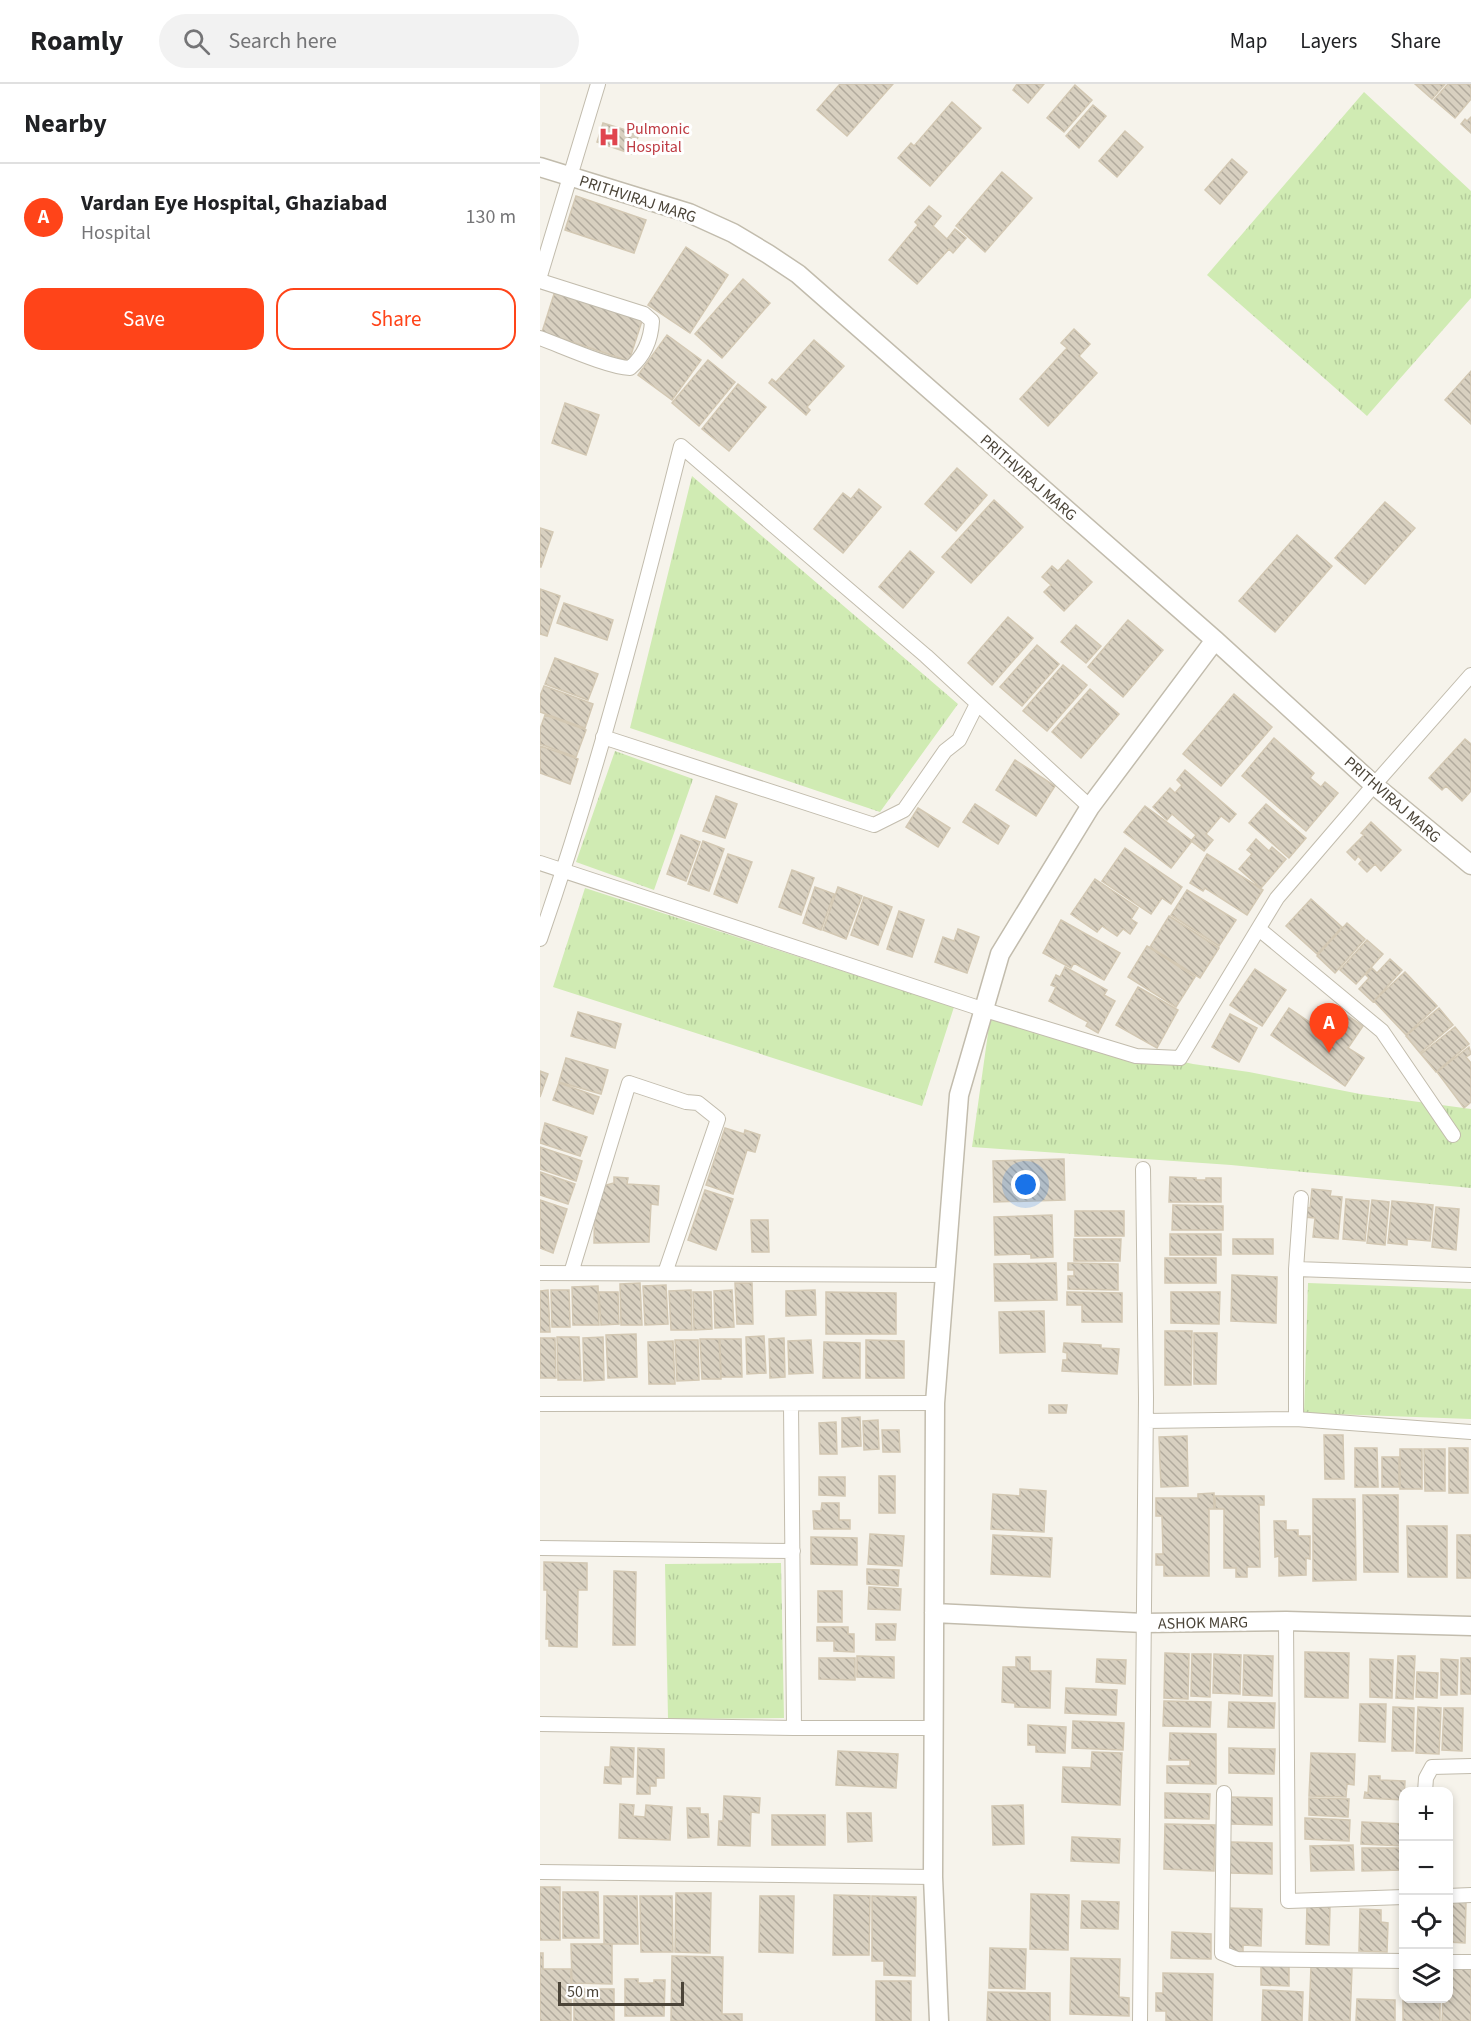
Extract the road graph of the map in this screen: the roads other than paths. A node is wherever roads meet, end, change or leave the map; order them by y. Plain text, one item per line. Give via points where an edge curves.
1 (598, 84) edge
2 (540, 167) edge
3 (569, 175) junction
4 (540, 276) edge
5 (540, 281) edge
6 (540, 338) edge
7 (1215, 640) junction
8 (1471, 675) edge
9 (977, 704) junction
10 (603, 737) junction
11 (1374, 785) junction
12 (1090, 807) junction
13 (540, 863) edge
14 (1471, 865) edge
15 (564, 871) junction
16 (1259, 929) junction
17 (540, 939) edge
18 (985, 1010) junction
19 (1453, 1135) dead end
20 (1143, 1168) dead end
21 (1301, 1198) dead end
22 (1296, 1269) junction
23 (540, 1273) edge
24 (572, 1273) junction
25 (665, 1273) junction
26 (944, 1275) junction
27 (1471, 1275) edge
28 (540, 1404) edge
29 (935, 1404) junction
30 (791, 1405) junction
31 (1296, 1419) junction
32 (1146, 1421) junction
33 (1471, 1432) edge
34 (540, 1548) edge
35 (793, 1551) junction
36 (934, 1612) junction
37 (1286, 1621) junction
38 (1144, 1623) junction
39 (1471, 1626) edge
40 (540, 1724) edge
41 (794, 1728) junction
42 (934, 1728) junction
43 (1471, 1766) edge
44 (1425, 1787) edge
45 (1224, 1793) dead end
46 (540, 1872) edge
47 (933, 1877) junction
48 (1471, 1895) edge
49 (1453, 1896) edge
50 (1399, 1897) edge
51 (1399, 1961) edge
52 (1453, 1962) edge
53 (1471, 1962) edge
54 (939, 2021) edge
55 (1140, 2021) edge

1 - 3 street
2 - 3 street, PRITHVIRAJ MARG
3 - 4 street
3 - 7 street, PRITHVIRAJ MARG via 689,213 740,238 798,274
5 - 6 street via 644,314 652,321 652,330 644,353 630,368
7 - 11 street, PRITHVIRAJ MARG
7 - 12 street
8 - 11 street
9 - 10 street via 959,740 945,751 904,810 874,825
9 - 10 street via 681,446
9 - 12 street
10 - 15 street
11 - 14 street, PRITHVIRAJ MARG
11 - 16 street via 1277,898
12 - 18 street via 1000,954
13 - 15 street
15 - 17 street
15 - 18 street
16 - 18 street via 1180,1058 1136,1056
16 - 19 street via 1382,1031
18 - 26 street via 959,1095
20 - 32 street
21 - 22 street
22 - 27 street
22 - 31 street
23 - 24 street
24 - 25 street
24 - 25 street via 629,1083 698,1103 718,1119
25 - 26 street
26 - 29 street
28 - 30 street
29 - 30 street
29 - 36 street
30 - 35 street
31 - 32 street
31 - 33 street
32 - 38 street
34 - 35 street
35 - 41 street
36 - 38 street, ASHOK MARG
36 - 42 street
37 - 38 street, ASHOK MARG
37 - 39 street, ASHOK MARG
37 - 50 street via 1288,1901
38 - 55 street
40 - 41 street
41 - 42 street
42 - 47 street
43 - 44 street via 1432,1767
45 - 51 street via 1222,1953 1237,1959
46 - 47 street
47 - 54 street
48 - 49 street
52 - 53 street

